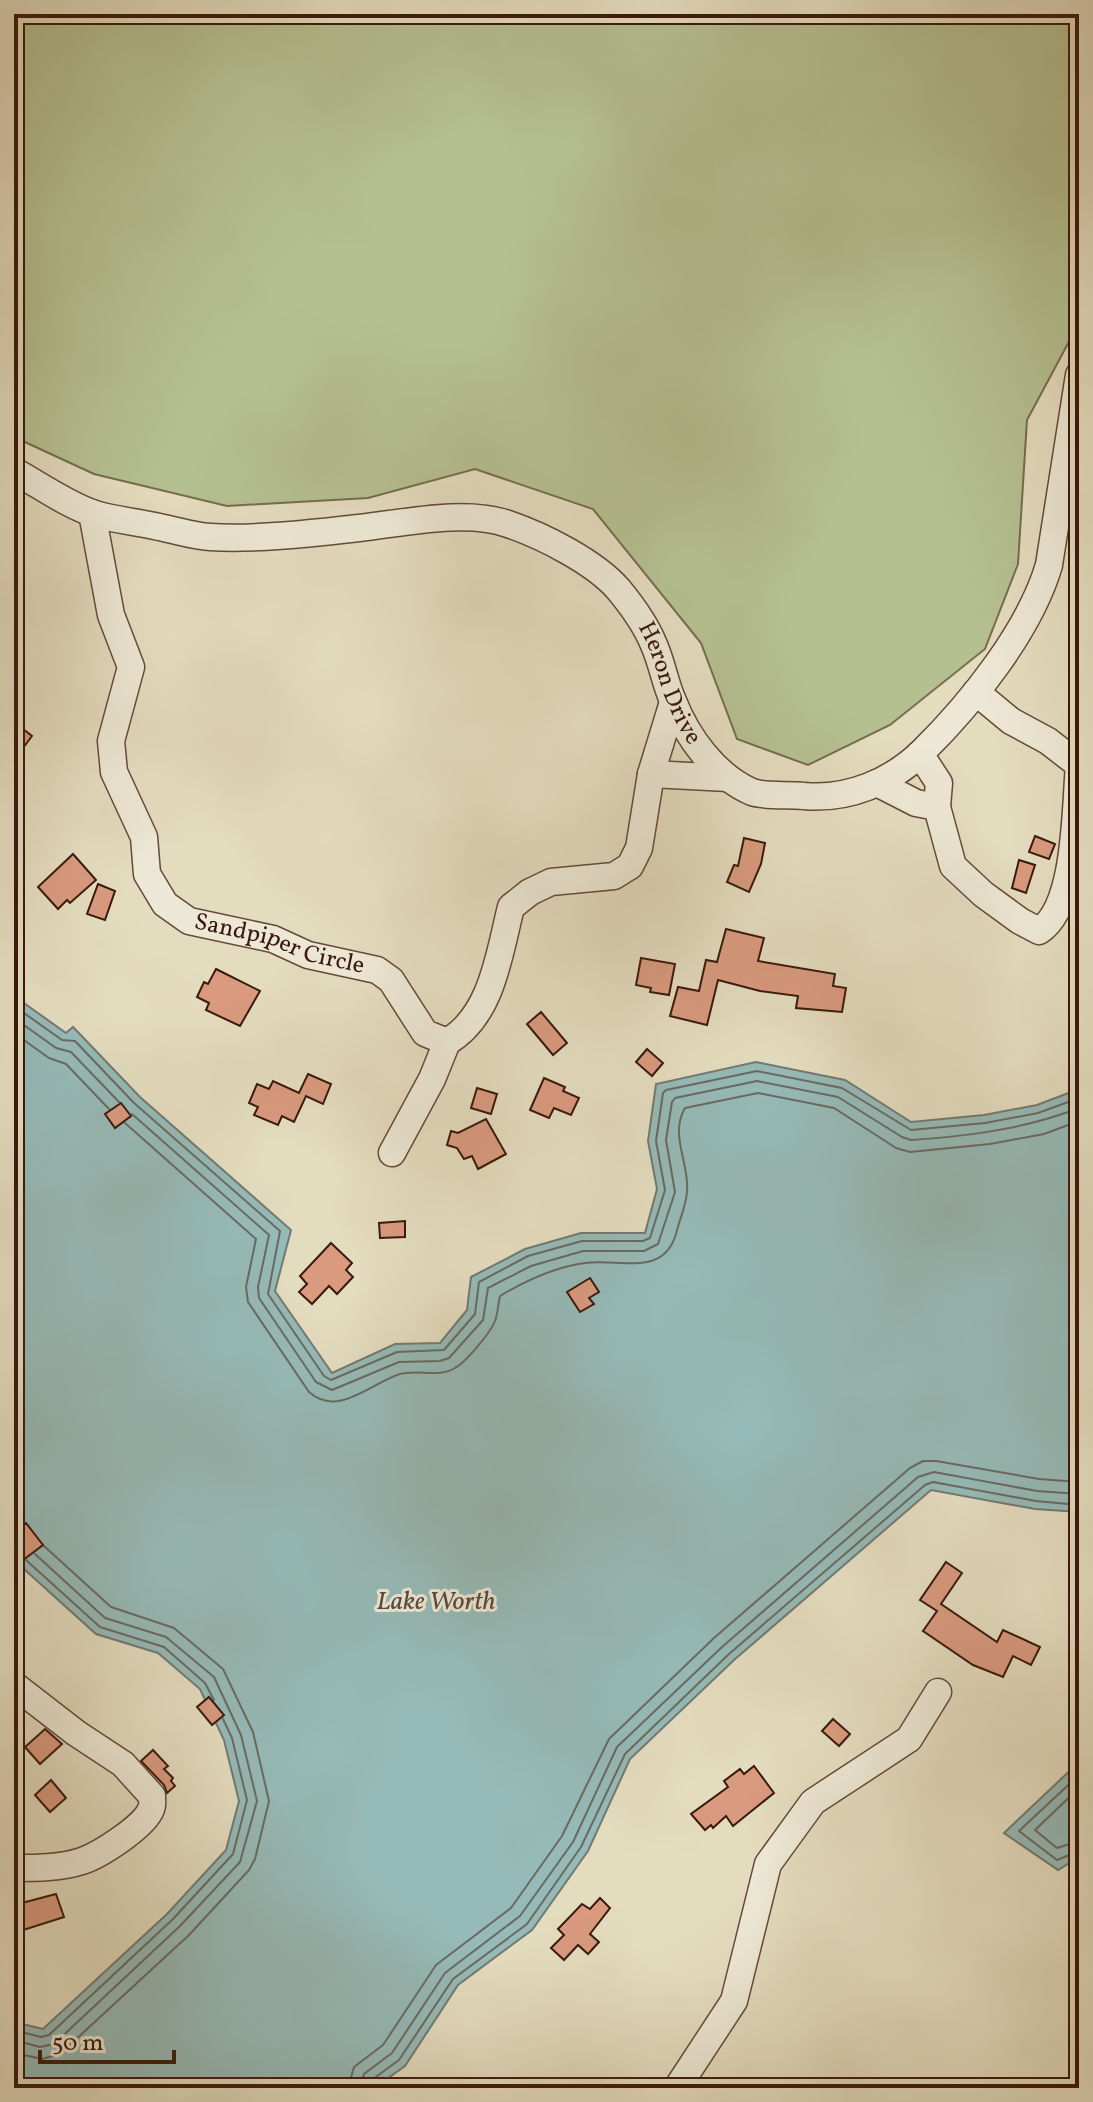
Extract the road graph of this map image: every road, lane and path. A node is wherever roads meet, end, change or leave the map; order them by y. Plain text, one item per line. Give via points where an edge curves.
1 (1079, 375) edge
2 (14, 471) edge
3 (92, 513) junction
4 (976, 692) junction
5 (673, 702) junction
6 (920, 754) junction
7 (1075, 759) edge
8 (651, 774) junction
9 (728, 778) junction
10 (877, 783) junction
11 (937, 807) junction
12 (447, 1042) junction
13 (392, 1153) dead end
14 (14, 1685) edge
15 (938, 1692) dead end
16 (14, 1868) edge
17 (677, 2088) edge

1 - 4 street, Heron Drive via 1041,590
2 - 3 street, Heron Drive
3 - 5 street, Heron Drive via 209,537 480,518 507,523 580,558 616,587 654,644
3 - 12 street, Sandpiper Circle via 111,615 131,667 111,741 114,772 144,837 147,874 165,904 189,921 377,970 391,980 425,1033
4 - 6 street, Heron Drive
4 - 7 street via 1011,721
5 - 8 street
5 - 9 street, Heron Drive via 707,757
6 - 10 street, Heron Drive
6 - 11 street via 939,783
7 - 11 street via 1067,884 1050,923 1039,931 983,894 953,866
8 - 9 street
8 - 12 street via 639,848 630,866 614,876 551,882 517,901 477,1014
9 - 10 street, Heron Drive via 755,793 811,797 847,794
10 - 11 street via 916,803
12 - 13 street
14 - 16 street via 123,1764 152,1796 151,1809 139,1825 109,1848 82,1861
15 - 17 street via 909,1739 813,1802 768,1864 734,2001

